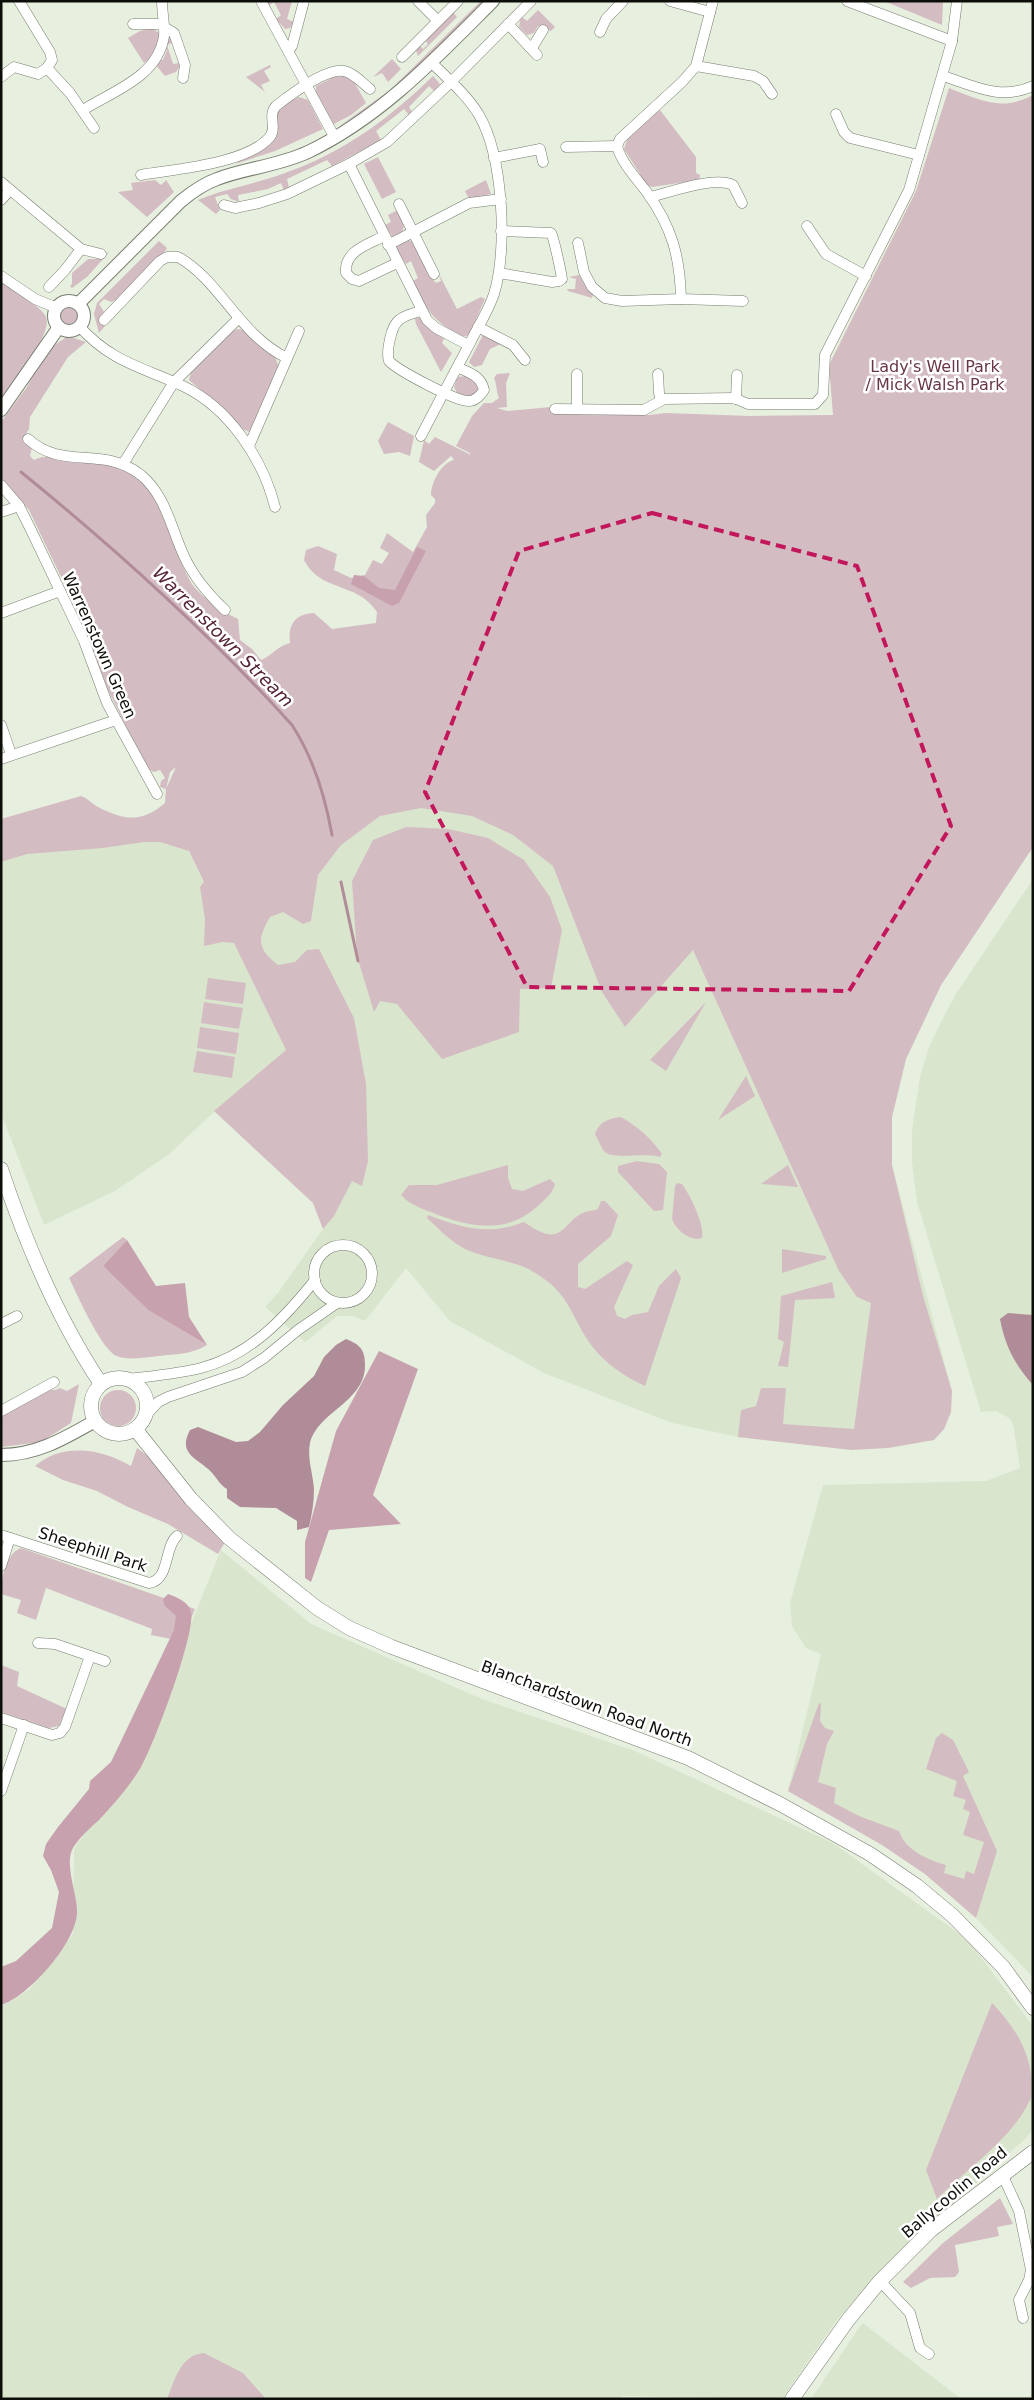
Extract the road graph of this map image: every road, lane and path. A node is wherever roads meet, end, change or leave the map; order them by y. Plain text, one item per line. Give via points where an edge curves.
1 (19, 1) edge
2 (162, 1) edge
3 (261, 1) edge
4 (304, 1) edge
5 (418, 1) edge
6 (458, 1) edge
7 (493, 1) edge
8 (532, 1) edge
9 (623, 1) edge
10 (670, 1) edge
11 (713, 1) edge
12 (846, 1) edge
13 (957, 1) edge
14 (710, 12) junction
15 (437, 20) junction
16 (134, 24) dead end
17 (508, 24) junction
18 (164, 26) junction
19 (543, 30) dead end
20 (600, 32) dead end
21 (952, 41) junction
22 (288, 51) junction
23 (402, 57) dead end
24 (431, 62) junction
25 (696, 66) junction
26 (47, 68) junction
27 (943, 76) junction
28 (1, 77) edge
29 (183, 78) dead end
30 (451, 82) junction
31 (306, 86) junction
32 (1033, 86) edge
33 (370, 88) dead end
34 (772, 94) dead end
35 (83, 110) junction
36 (836, 114) dead end
37 (94, 128) dead end
38 (335, 138) junction
39 (617, 146) junction
40 (566, 147) dead end
41 (919, 155) junction
42 (494, 158) junction
43 (542, 162) dead end
44 (348, 164) junction
45 (141, 175) dead end
46 (1, 182) edge
47 (10, 190) junction
48 (650, 197) junction
49 (500, 199) junction
50 (1, 200) edge
51 (742, 203) dead end
52 (399, 204) dead end
53 (224, 205) dead end
54 (807, 226) dead end
55 (501, 231) junction
56 (413, 232) junction
57 (386, 241) junction
58 (578, 243) dead end
59 (81, 249) junction
60 (101, 254) dead end
61 (397, 263) junction
62 (499, 273) junction
63 (434, 274) dead end
64 (1, 276) edge
65 (866, 276) junction
66 (49, 287) dead end
67 (681, 299) junction
68 (744, 301) dead end
69 (78, 304) junction
70 (56, 308) junction
71 (421, 311) junction
72 (238, 319) junction
73 (104, 320) dead end
74 (59, 326) junction
75 (79, 326) junction
76 (478, 327) junction
77 (299, 331) dead end
78 (468, 345) junction
79 (287, 358) junction
80 (525, 360) dead end
81 (459, 368) junction
82 (577, 374) dead end
83 (658, 374) dead end
84 (737, 375) dead end
85 (174, 382) junction
86 (444, 393) junction
87 (736, 399) junction
88 (661, 400) junction
89 (577, 409) junction
90 (1, 410) edge
91 (555, 410) dead end
92 (421, 436) dead end
93 (28, 439) dead end
94 (249, 446) junction
95 (123, 464) junction
96 (1, 485) edge
97 (19, 506) junction
98 (275, 507) dead end
99 (1, 512) edge
100 (60, 591) junction
101 (226, 610) dead end
102 (1, 613) edge
103 (116, 720) junction
104 (1, 724) edge
105 (6, 756) edge
106 (157, 794) dead end
107 (1, 1168) edge
108 (315, 1280) junction
109 (336, 1302) junction
110 (17, 1316) dead end
111 (1, 1324) edge
112 (128, 1379) junction
113 (54, 1382) dead end
114 (101, 1384) junction
115 (1, 1411) edge
116 (146, 1414) junction
117 (95, 1421) junction
118 (136, 1430) junction
119 (1, 1454) edge
120 (6, 1536) edge
121 (177, 1536) dead end
122 (1, 1566) edge
123 (38, 1643) dead end
124 (90, 1656) junction
125 (105, 1661) dead end
126 (1, 1718) edge
127 (24, 1725) junction
128 (1, 1791) edge
129 (1032, 2007) edge
130 (1031, 2150) edge
131 (1002, 2174) junction
132 (880, 2281) junction
133 (1023, 2318) dead end
134 (929, 2354) dead end
135 (792, 2399) edge

1 - 26 street via 50,52 52,60
2 - 18 street
3 - 22 street
4 - 22 street
5 - 15 street
6 - 15 street
7 - 24 street
8 - 17 street
9 - 20 street via 606,19
10 - 14 street
11 - 14 street
12 - 21 street
13 - 21 street
14 - 25 street
15 - 23 street
16 - 18 street
17 - 19 street via 535,52
17 - 30 street
18 - 29 street via 176,37 185,65
18 - 35 street via 160,52 153,63 120,89
21 - 27 street
22 - 31 street
24 - 30 street
24 - 38 street via 390,100
25 - 34 street via 754,76 763,81
25 - 39 street via 620,139
26 - 28 street via 38,74 14,67
26 - 35 street
27 - 32 street via 1004,94 1021,92
27 - 41 street
30 - 42 street via 478,114
30 - 44 street via 387,142
31 - 33 street via 339,71 351,74
31 - 38 street
31 - 45 street via 276,106 272,112 271,136 248,151 225,161
35 - 37 street
36 - 41 street via 850,138
38 - 69 street via 282,162 218,178 198,188
39 - 40 street
39 - 48 street
41 - 65 street via 903,204
42 - 43 street via 540,149
42 - 49 street
44 - 53 street via 287,194 235,208
44 - 57 street
46 - 47 street
47 - 50 street
47 - 59 street
48 - 51 street via 724,182 733,186
48 - 67 street via 665,220 676,247
49 - 55 street
49 - 56 street via 469,203
52 - 56 street
54 - 65 street via 826,254
55 - 62 street
55 - 62 street via 551,233 562,279 552,282
56 - 57 street
56 - 63 street
57 - 61 street
57 - 61 street via 354,252 346,265 346,274 359,281
58 - 67 street via 584,272 592,287 606,298 622,301
59 - 60 street
59 - 66 street
61 - 71 street
62 - 76 street via 494,294
64 - 70 street
65 - 87 street via 825,355 823,395 819,401 748,404
67 - 68 street
69 - 70 street via 64,302
69 - 75 street via 84,318
70 - 74 street via 55,320
71 - 78 street via 436,328
71 - 86 street via 396,323 387,355 393,365
72 - 73 street via 202,276 174,256 160,261
72 - 79 street via 264,343
72 - 85 street
74 - 75 street via 67,330
74 - 90 street
75 - 85 street via 109,354
76 - 78 street
76 - 80 street via 513,344
77 - 79 street
78 - 81 street
79 - 94 street
81 - 86 street
81 - 86 street via 478,377 484,390 468,401
82 - 89 street
83 - 88 street
84 - 87 street
85 - 94 street via 211,404
85 - 95 street
86 - 92 street
87 - 88 street
88 - 89 street via 644,410
89 - 91 street
93 - 95 street via 52,455 103,458
94 - 98 street
95 - 101 street via 153,487 190,569 201,586
96 - 97 street, Warrenstown Green
97 - 99 street
97 - 100 street, Warrenstown Green
100 - 102 street
100 - 103 street, Warrenstown Green via 84,640
103 - 105 street
103 - 106 street, Warrenstown Green
104 - 105 street
107 - 114 main road via 15,1212 45,1282
108 - 109 street via 320,1292
108 - 109 street via 316,1265 327,1250 345,1245 362,1252 371,1267 370,1284 360,1298 352,1302
108 - 112 street via 269,1332 240,1352 201,1368
109 - 116 street via 242,1372 168,1397
110 - 111 street
112 - 114 main road via 118,1378
112 - 116 main road via 142,1389 148,1406
113 - 115 street
114 - 117 main road via 91,1401
116 - 118 main road
117 - 118 main road via 108,1433 117,1435
117 - 119 street via 46,1447
118 - 129 main road, Blanchardstown Road North via 191,1499 229,1538 317,1608 349,1628 392,1647 688,1758 870,1854 917,1886 979,1942 1003,1967
120 - 121 street, Sheephill Park via 149,1583 158,1580 162,1574 170,1544
120 - 122 street
123 - 124 street via 55,1644
124 - 125 street
124 - 127 street via 60,1733 52,1735
126 - 127 street
127 - 128 street
130 - 131 main road, Ballycoolin Road
131 - 132 main road, Ballycoolin Road via 931,2230
131 - 133 street via 1019,2210 1031,2270 1019,2300
132 - 134 street via 910,2313 920,2348
132 - 135 main road, Ballycoolin Road

